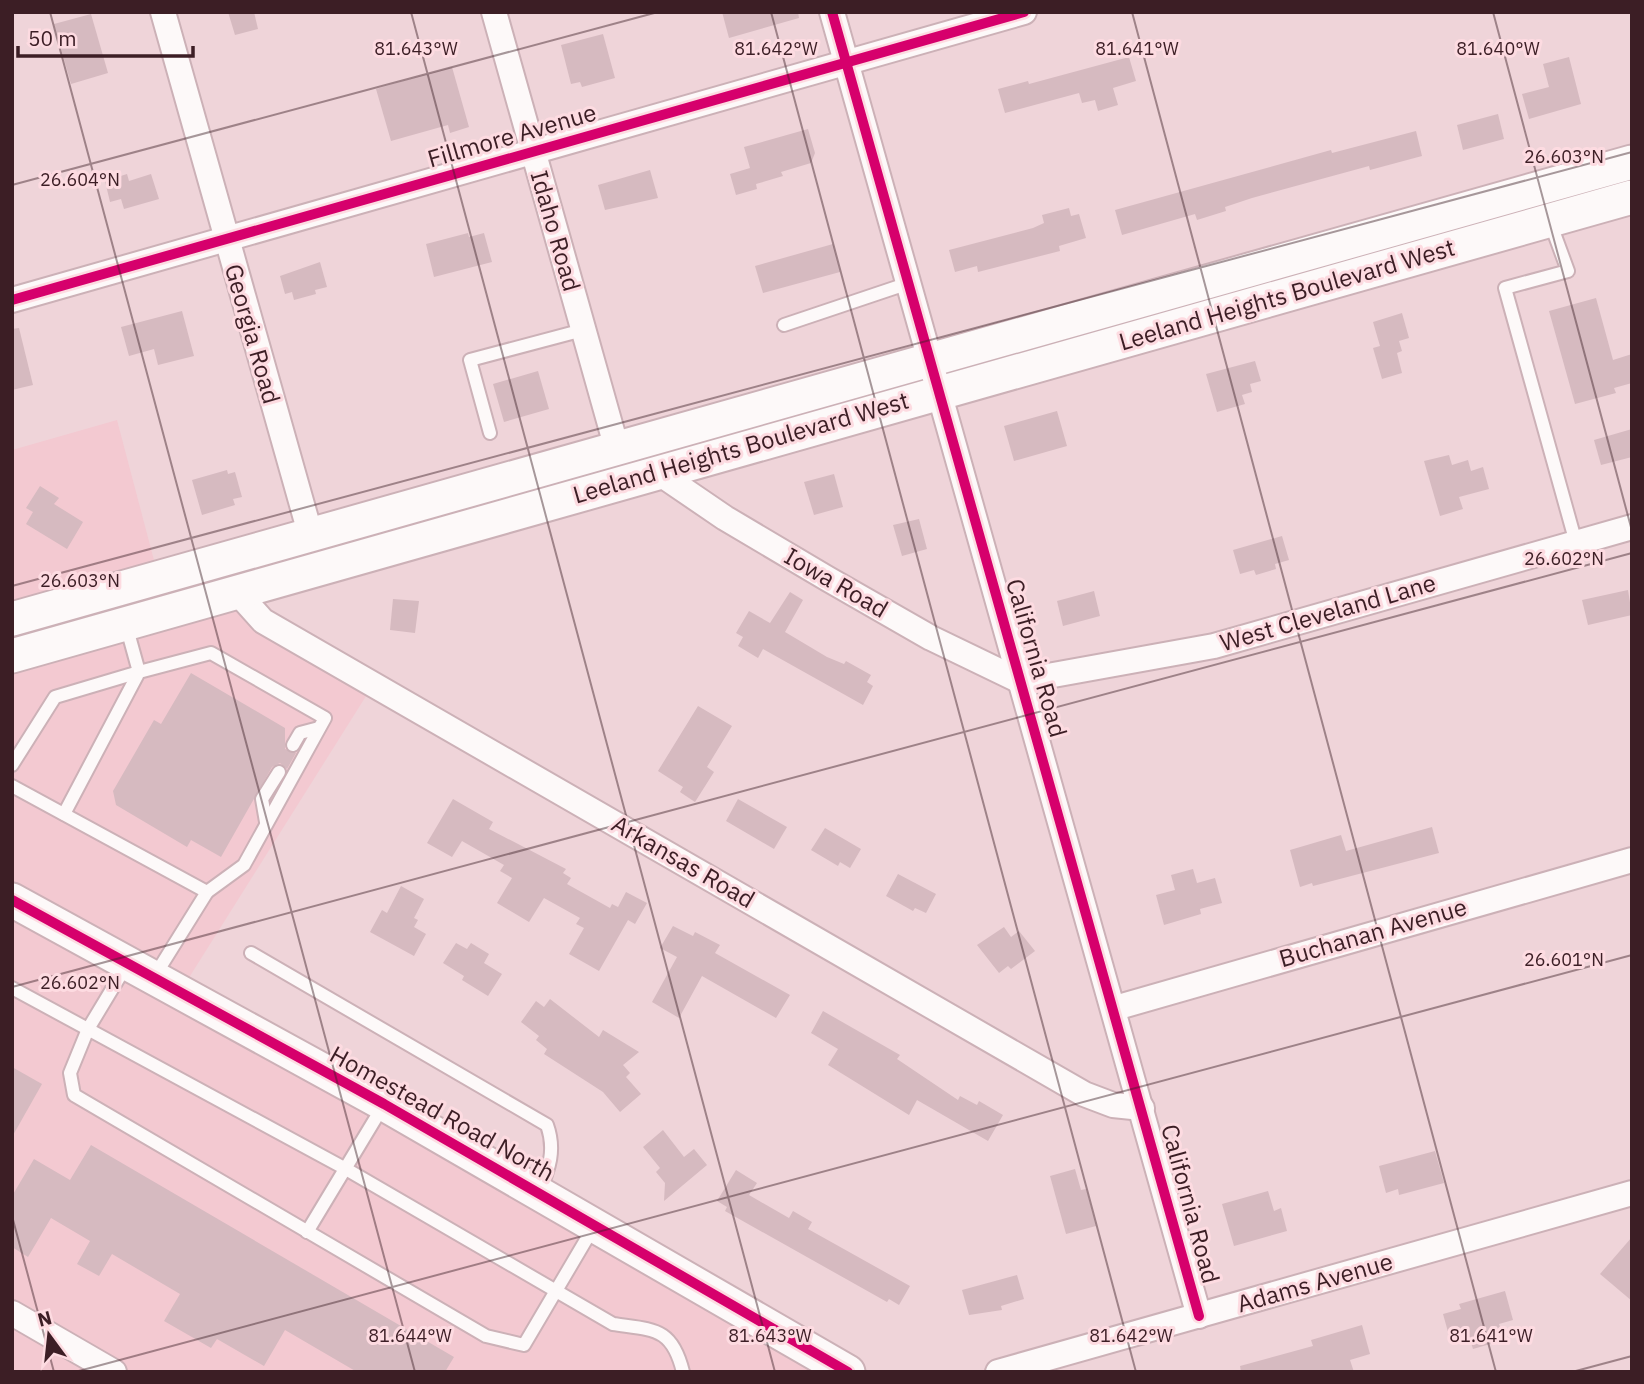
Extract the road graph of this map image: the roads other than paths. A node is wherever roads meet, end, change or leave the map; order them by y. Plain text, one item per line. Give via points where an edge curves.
1 (163, 12) edge
2 (494, 12) edge
3 (832, 12) edge
4 (1024, 12) edge
5 (846, 64) junction
6 (533, 152) junction
7 (1632, 162) edge
8 (1632, 197) edge
9 (1550, 220) junction
10 (224, 238) junction
11 (909, 283) junction
12 (12, 300) edge
13 (784, 325) dead end
14 (583, 330) junction
15 (930, 358) junction
16 (939, 392) junction
17 (490, 433) dead end
18 (617, 449) junction
19 (659, 473) junction
20 (1632, 527) edge
21 (310, 533) junction
22 (1576, 543) junction
23 (237, 592) junction
24 (12, 619) edge
25 (125, 623) junction
26 (12, 656) edge
27 (139, 672) junction
28 (1020, 681) junction
29 (319, 728) junction
30 (293, 745) dead end
31 (12, 765) edge
32 (279, 772) dead end
33 (12, 786) edge
34 (64, 814) junction
35 (267, 822) junction
36 (1632, 860) edge
37 (207, 892) junction
38 (12, 900) edge
39 (251, 953) dead end
40 (141, 970) junction
41 (12, 988) edge
42 (1115, 1008) junction
43 (88, 1029) junction
44 (384, 1104) junction
45 (1142, 1108) junction
46 (345, 1169) junction
47 (539, 1193) junction
48 (1632, 1193) edge
49 (596, 1224) junction
50 (307, 1232) junction
51 (555, 1290) junction
52 (12, 1313) edge
53 (1199, 1316) junction
54 (114, 1372) edge
55 (683, 1372) edge
56 (848, 1372) edge
57 (998, 1372) edge

1 - 10 street, Georgia Road
2 - 6 street, Idaho Road
3 - 5 street, California Road
4 - 5 street, Fillmore Avenue
5 - 6 street, Fillmore Avenue
5 - 11 street, California Road
6 - 10 street, Fillmore Avenue
6 - 14 street, Idaho Road
7 - 15 main road, Leeland Heights Boulevard West
8 - 9 main road, Leeland Heights Boulevard West
9 - 16 main road, Leeland Heights Boulevard West
9 - 22 lane via 1568,271 1505,288
10 - 12 street, Fillmore Avenue
10 - 21 street, Georgia Road
11 - 13 lane
11 - 15 street, California Road
14 - 17 lane via 470,360
14 - 18 street, Idaho Road
15 - 16 street, California Road
15 - 18 main road, Leeland Heights Boulevard West
16 - 19 main road, Leeland Heights Boulevard West
16 - 28 street, California Road
18 - 21 main road, Leeland Heights Boulevard West
19 - 23 main road, Leeland Heights Boulevard West
19 - 28 street, Iowa Road via 828,579 931,638
20 - 22 street, West Cleveland Lane
21 - 24 main road, Leeland Heights Boulevard West
22 - 28 street, West Cleveland Lane via 1214,646
23 - 25 main road, Leeland Heights Boulevard West
23 - 45 street, Arkansas Road via 262,621 1084,1094 1113,1105
25 - 26 main road, Leeland Heights Boulevard West
25 - 27 lane
27 - 29 lane via 211,653 325,718
27 - 31 lane via 55,697
27 - 34 lane
28 - 42 street, California Road
29 - 30 lane via 300,733
29 - 35 lane
32 - 35 lane via 262,799
33 - 34 lane
34 - 37 lane
35 - 37 lane via 244,865
36 - 42 street, Buchanan Avenue
37 - 40 lane
38 - 40 main road, Homestead Road North
39 - 47 lane via 547,1125 550,1167
40 - 43 lane
40 - 44 main road, Homestead Road North
41 - 43 lane
42 - 45 street, California Road
43 - 46 lane
43 - 50 lane via 70,1073 74,1095
44 - 46 lane
44 - 47 main road, Homestead Road North
45 - 53 street, California Road
46 - 50 lane
46 - 51 lane
47 - 49 main road, Homestead Road North
48 - 53 street, Adams Avenue
49 - 51 lane
49 - 56 main road, Homestead Road North
50 - 51 lane via 486,1336 506,1343 524,1345
51 - 55 lane via 613,1324 660,1332 672,1342
52 - 54 street
53 - 57 street, Adams Avenue

